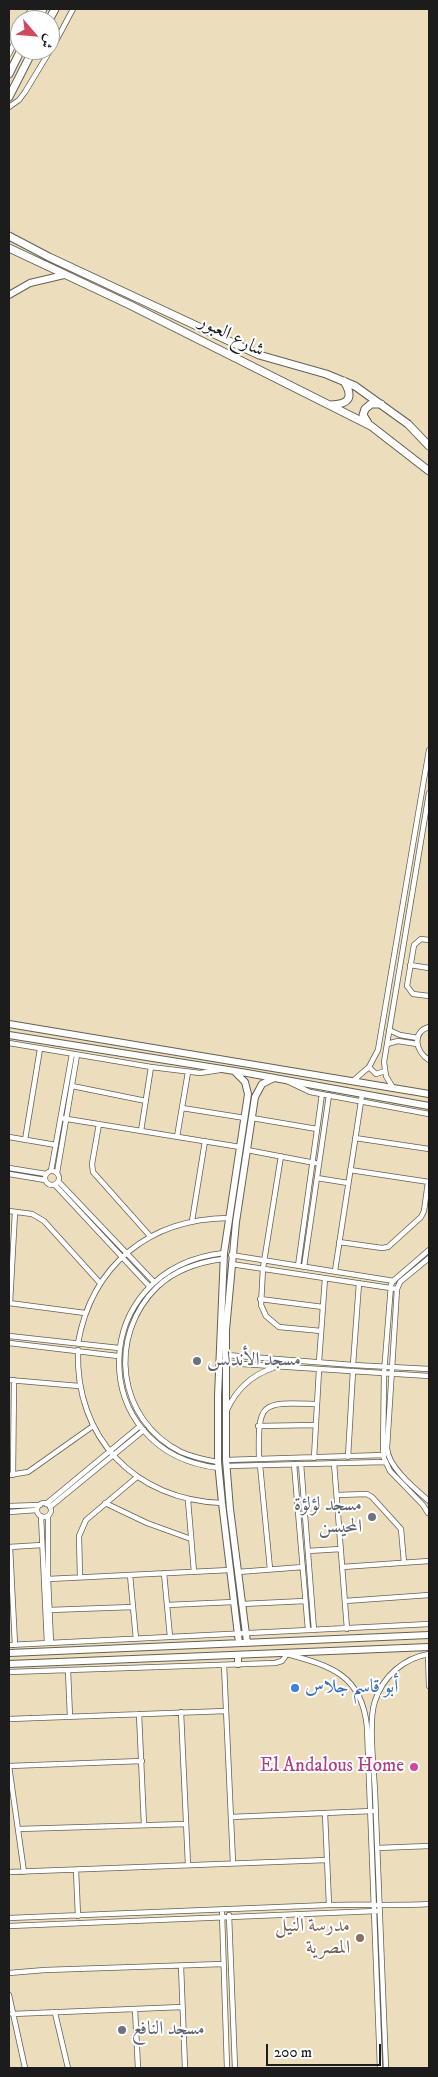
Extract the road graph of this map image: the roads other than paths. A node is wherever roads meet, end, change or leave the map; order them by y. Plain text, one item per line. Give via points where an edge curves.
1 (73, 9) edge
2 (16, 60) edge
3 (28, 60) edge
4 (9, 74) edge
5 (9, 97) edge
6 (9, 107) edge
7 (9, 236) edge
8 (9, 248) edge
9 (64, 275) junction
10 (9, 295) edge
11 (344, 381) junction
12 (382, 404) junction
13 (330, 405) junction
14 (371, 426) junction
15 (429, 446) edge
16 (429, 471) edge
17 (429, 750) edge
18 (429, 793) edge
19 (429, 940) edge
20 (400, 963) junction
21 (410, 965) junction
22 (429, 968) edge
23 (429, 996) edge
24 (9, 1024) edge
25 (429, 1027) edge
26 (389, 1030) junction
27 (9, 1035) edge
28 (418, 1038) junction
29 (101, 1039) junction
30 (9, 1044) edge
31 (387, 1044) junction
32 (417, 1044) junction
33 (40, 1049) junction
34 (99, 1050) junction
35 (75, 1055) junction
36 (429, 1060) edge
37 (369, 1067) junction
38 (151, 1068) junction
39 (222, 1069) junction
40 (234, 1071) junction
41 (188, 1072) junction
42 (385, 1072) junction
43 (274, 1078) junction
44 (354, 1080) junction
45 (286, 1081) junction
46 (72, 1086) junction
47 (393, 1088) junction
48 (248, 1094) junction
49 (256, 1094) junction
50 (322, 1094) junction
51 (429, 1094) edge
52 (329, 1095) junction
53 (361, 1098) junction
54 (390, 1099) junction
55 (146, 1101) junction
56 (429, 1106) edge
57 (182, 1108) junction
58 (429, 1114) edge
59 (64, 1118) junction
60 (249, 1118) junction
61 (99, 1124) junction
62 (317, 1129) junction
63 (141, 1131) junction
64 (9, 1137) edge
65 (177, 1137) junction
66 (354, 1138) junction
67 (25, 1140) junction
68 (204, 1141) junction
69 (56, 1145) junction
70 (244, 1149) junction
71 (429, 1149) edge
72 (281, 1156) junction
73 (312, 1162) junction
74 (319, 1163) junction
75 (9, 1168) edge
76 (350, 1170) junction
77 (54, 1172) junction
78 (9, 1174) edge
79 (46, 1177) junction
80 (317, 1178) junction
81 (429, 1182) edge
82 (57, 1183) junction
83 (348, 1183) junction
84 (9, 1211) edge
85 (15, 1212) junction
86 (228, 1220) junction
87 (192, 1221) junction
88 (236, 1222) junction
89 (226, 1231) junction
90 (234, 1232) junction
91 (150, 1236) junction
92 (339, 1242) junction
93 (429, 1250) edge
94 (124, 1255) junction
95 (231, 1255) junction
96 (223, 1256) junction
97 (429, 1258) edge
98 (264, 1260) junction
99 (231, 1264) junction
100 (298, 1266) junction
101 (304, 1267) junction
102 (263, 1268) junction
103 (335, 1271) junction
104 (325, 1278) junction
105 (393, 1281) junction
106 (154, 1282) junction
107 (400, 1282) junction
108 (100, 1283) junction
109 (359, 1283) junction
110 (149, 1286) junction
111 (391, 1288) junction
112 (397, 1288) junction
113 (260, 1299) junction
114 (9, 1303) edge
115 (323, 1307) junction
116 (85, 1314) junction
117 (321, 1331) junction
118 (9, 1336) edge
119 (9, 1343) edge
120 (78, 1343) junction
121 (119, 1348) junction
122 (78, 1350) junction
123 (226, 1354) junction
124 (118, 1356) junction
125 (236, 1356) junction
126 (319, 1362) junction
127 (226, 1363) junction
128 (236, 1364) junction
129 (353, 1365) junction
130 (385, 1366) junction
131 (391, 1366) junction
132 (275, 1367) junction
133 (429, 1369) edge
134 (319, 1370) junction
135 (353, 1371) junction
136 (384, 1373) junction
137 (391, 1374) junction
138 (429, 1376) edge
139 (11, 1380) edge
140 (79, 1386) junction
141 (317, 1404) junction
142 (226, 1412) junction
143 (316, 1425) junction
144 (93, 1426) junction
145 (258, 1426) junction
146 (142, 1428) junction
147 (111, 1453) junction
148 (385, 1455) junction
149 (348, 1457) junction
150 (314, 1458) junction
151 (260, 1462) junction
152 (384, 1462) junction
153 (390, 1462) junction
154 (226, 1463) junction
155 (334, 1463) junction
156 (294, 1464) junction
157 (301, 1464) junction
158 (218, 1465) junction
159 (11, 1475) edge
160 (137, 1477) junction
161 (337, 1495) junction
162 (188, 1500) junction
163 (429, 1501) edge
164 (105, 1503) junction
165 (40, 1504) junction
166 (48, 1505) junction
167 (9, 1506) edge
168 (224, 1507) junction
169 (37, 1510) junction
170 (9, 1512) edge
171 (429, 1513) edge
172 (40, 1516) junction
173 (48, 1516) junction
174 (191, 1539) junction
175 (42, 1545) junction
176 (10, 1547) edge
177 (341, 1549) junction
178 (308, 1551) junction
179 (429, 1561) edge
180 (404, 1563) junction
181 (302, 1567) junction
182 (342, 1567) junction
183 (270, 1569) junction
184 (230, 1570) junction
185 (194, 1572) junction
186 (238, 1572) junction
187 (164, 1573) junction
188 (130, 1575) junction
189 (80, 1577) junction
190 (48, 1579) junction
191 (429, 1595) edge
192 (305, 1601) junction
193 (345, 1601) junction
194 (234, 1602) junction
195 (242, 1604) junction
196 (167, 1605) junction
197 (133, 1607) junction
198 (49, 1610) junction
199 (11, 1615) edge
200 (429, 1624) edge
201 (347, 1629) junction
202 (308, 1630) junction
203 (314, 1630) junction
204 (238, 1634) junction
205 (246, 1634) junction
206 (429, 1634) edge
207 (170, 1637) junction
208 (136, 1639) junction
209 (317, 1639) junction
210 (243, 1642) junction
211 (49, 1643) junction
212 (15, 1644) junction
213 (9, 1645) edge
214 (429, 1652) edge
215 (9, 1653) edge
216 (318, 1653) junction
217 (287, 1654) junction
218 (238, 1656) junction
219 (9, 1664) edge
220 (238, 1664) junction
221 (224, 1665) junction
222 (68, 1670) junction
223 (9, 1672) edge
224 (429, 1686) edge
225 (363, 1704) junction
226 (374, 1704) junction
227 (226, 1711) junction
228 (181, 1712) junction
229 (139, 1714) junction
230 (70, 1717) junction
231 (9, 1720) edge
232 (142, 1761) junction
233 (9, 1766) edge
234 (373, 1811) junction
235 (325, 1813) junction
236 (231, 1817) junction
237 (186, 1824) junction
238 (144, 1825) junction
239 (18, 1828) junction
240 (429, 1846) edge
241 (377, 1848) junction
242 (327, 1860) junction
243 (234, 1864) junction
244 (188, 1865) junction
245 (76, 1870) junction
246 (9, 1872) edge
247 (24, 1872) junction
248 (329, 1904) junction
249 (374, 1904) junction
250 (429, 1904) edge
251 (380, 1907) junction
252 (229, 1909) junction
253 (222, 1910) junction
254 (374, 1911) junction
255 (78, 1916) junction
256 (222, 1916) junction
257 (229, 1916) junction
258 (9, 1918) edge
259 (78, 1923) junction
260 (9, 1926) edge
261 (222, 1964) junction
262 (181, 1966) junction
263 (9, 1973) edge
264 (9, 1996) edge
265 (182, 2007) junction
266 (135, 2009) junction
267 (55, 2012) junction
268 (12, 2014) junction
269 (25, 2068) edge
270 (68, 2068) edge
271 (138, 2068) edge
272 (185, 2068) edge
273 (227, 2068) edge
274 (235, 2068) edge
275 (380, 2068) edge
276 (386, 2068) edge

1 - 6 street via 25,92
2 - 4 main road
3 - 5 main road
7 - 11 main road, شارع العبور via 259,354
8 - 9 main road, شارع العبور
9 - 10 street via 30,283
9 - 13 main road, شارع العبور
11 - 12 main road, شارع العبور
11 - 13 main road via 348,400 344,404
12 - 14 main road via 371,404 364,411 364,418
12 - 15 main road, شارع العبور
13 - 14 main road, شارع العبور
14 - 16 main road, شارع العبور
17 - 37 street via 378,1050
18 - 20 street
19 - 21 street via 416,942
20 - 21 street
20 - 26 street
21 - 22 street
21 - 23 street via 408,989 413,994
24 - 29 street
25 - 28 street via 421,1031
26 - 28 street
26 - 31 street
27 - 34 street
28 - 32 street
29 - 34 street
29 - 44 street
30 - 33 street
31 - 32 street via 394,1041
31 - 42 street
32 - 36 street via 422,1055
33 - 35 street
33 - 67 street
34 - 39 street
35 - 38 street
35 - 46 street
35 - 59 street
37 - 42 street via 376,1074
37 - 44 street
38 - 41 street
38 - 55 street
39 - 40 street
39 - 41 street
40 - 43 street
40 - 48 street via 246,1082
41 - 57 street
42 - 47 street
43 - 45 street
43 - 49 street via 262,1084
44 - 47 street
45 - 50 street
45 - 53 street
46 - 55 street
46 - 59 street
47 - 51 street
47 - 54 street
48 - 49 street via 252,1091
48 - 60 street
49 - 60 street
50 - 52 street
50 - 62 street
52 - 53 street
52 - 74 street
53 - 54 street
53 - 58 street
53 - 66 street
54 - 56 street
55 - 63 street
57 - 60 street
57 - 65 street
59 - 61 street
59 - 69 street
59 - 77 street
60 - 62 street
60 - 70 street
61 - 63 street
61 - 91 street via 93,1172
62 - 73 street
63 - 65 street
64 - 67 street
65 - 68 street
66 - 71 street
66 - 76 street
67 - 69 street
68 - 70 street
68 - 87 street
69 - 77 street
70 - 72 street
70 - 86 street
70 - 88 street
72 - 73 street
72 - 98 street
73 - 74 street
73 - 100 street
74 - 80 street
75 - 79 street
76 - 81 street
76 - 83 street
77 - 79 street
77 - 82 street via 59,1176
78 - 79 street
79 - 82 street via 49,1185
80 - 83 street
80 - 101 street
81 - 92 street via 421,1217 388,1247
82 - 94 street
83 - 92 street
84 - 85 street
85 - 108 street via 32,1214 44,1220
85 - 114 street
86 - 87 street
86 - 88 street
86 - 89 street
87 - 91 street
88 - 90 street
89 - 90 street
89 - 96 street
90 - 95 street
91 - 94 street
92 - 103 street
93 - 105 street
94 - 106 street
94 - 108 street
94 - 110 street
95 - 98 street
95 - 99 street
96 - 106 street via 195,1258
96 - 158 street
96 - 158 street via 173,1275 145,1300 135,1316 124,1365 131,1396 151,1429 181,1452
97 - 107 street
98 - 100 street
98 - 102 street
99 - 102 street
99 - 123 street
100 - 101 street
101 - 103 street
102 - 104 street
102 - 113 street
103 - 105 street
104 - 109 street
104 - 115 street
105 - 107 street
105 - 111 street
106 - 110 street
107 - 112 street
108 - 116 street
109 - 111 street
109 - 129 street
110 - 121 street via 132,1310
111 - 112 street
111 - 130 street
112 - 131 street
113 - 115 street
113 - 117 street via 266,1316 279,1327
114 - 116 street
115 - 117 street
116 - 120 street
117 - 126 street
118 - 120 street
119 - 122 street
120 - 121 street
121 - 124 street
122 - 124 street
122 - 140 street
123 - 125 street
123 - 127 street
124 - 146 street via 124,1394
125 - 126 street
125 - 128 street
126 - 129 street
127 - 128 street
127 - 142 street
128 - 132 street
129 - 130 street
130 - 131 street
130 - 136 street
131 - 133 street
131 - 137 street
132 - 134 street
132 - 142 street via 258,1374 244,1386
134 - 135 street
134 - 141 street
135 - 136 street
135 - 149 street
136 - 137 street
136 - 148 street
137 - 138 street
137 - 148 street
139 - 140 street
139 - 159 street
140 - 144 street
141 - 143 street
141 - 145 street via 273,1404 262,1413
142 - 154 street
143 - 145 street
143 - 150 street
144 - 147 street
144 - 159 street via 28,1472
145 - 151 street
146 - 147 street
146 - 158 street via 157,1444 173,1454 190,1462
147 - 160 street
147 - 166 street
148 - 149 street
148 - 152 street
148 - 153 street
149 - 150 street
150 - 151 street
151 - 154 street
151 - 156 street
151 - 183 street
152 - 153 street
152 - 155 street
152 - 171 street
153 - 163 street
154 - 168 street
155 - 157 street
155 - 161 street
156 - 157 street
156 - 181 street
157 - 178 street
158 - 168 street
160 - 162 street via 161,1491
160 - 164 street
161 - 177 street
161 - 180 street via 372,1496 401,1529
162 - 168 street
162 - 174 street
164 - 174 street
164 - 189 street via 81,1528
165 - 166 street
165 - 167 street
165 - 169 street
166 - 173 street
168 - 184 street
168 - 186 street
169 - 170 street
169 - 172 street
172 - 173 street
172 - 175 street
173 - 190 street
174 - 185 street
175 - 176 street
175 - 211 street
176 - 199 street
177 - 178 street
177 - 182 street
178 - 203 street
179 - 180 street
180 - 182 street
181 - 183 street
181 - 192 street
182 - 193 street
183 - 186 street
184 - 185 street
184 - 194 street
185 - 187 street
186 - 195 street
187 - 188 street
187 - 196 street
188 - 189 street
188 - 197 street
189 - 190 street
190 - 198 street
191 - 193 street
192 - 195 street
192 - 202 street
193 - 201 street
194 - 196 street
194 - 204 street
195 - 205 street
196 - 207 street
197 - 198 street
197 - 208 street
198 - 211 street
199 - 212 street
200 - 201 street
201 - 203 street
202 - 203 street
202 - 205 street
204 - 205 street
204 - 207 street
204 - 210 street
205 - 210 street
206 - 209 street
207 - 208 street
208 - 211 street
209 - 210 street
209 - 216 street
210 - 215 street
211 - 212 street
212 - 213 street
214 - 216 street
214 - 224 street
214 - 226 street via 394,1670 384,1682
216 - 217 street
217 - 218 street
217 - 220 street via 278,1662
217 - 225 street via 335,1670 352,1685
218 - 219 street
218 - 220 street
220 - 221 street
221 - 222 street
221 - 227 street
222 - 223 street
222 - 230 street
225 - 226 street
225 - 234 street
226 - 234 street
227 - 228 street
227 - 236 street
228 - 229 street
228 - 237 street
229 - 230 street
229 - 232 street
230 - 231 street
232 - 233 street
232 - 238 street
233 - 239 street
234 - 235 street
234 - 241 street
234 - 249 street
235 - 236 street
235 - 242 street
236 - 243 street
237 - 238 street
237 - 244 street
238 - 239 street
239 - 247 street
240 - 241 street
241 - 251 street
242 - 243 street
242 - 248 street
243 - 244 street
244 - 245 street
245 - 247 street
245 - 255 street
246 - 247 street
248 - 249 street
248 - 252 street
249 - 251 street
249 - 254 street
250 - 251 street
251 - 254 street
251 - 276 street
252 - 253 street
252 - 257 street
253 - 255 street
253 - 256 street
254 - 257 street
254 - 275 street
255 - 258 street
255 - 259 street
256 - 257 street
256 - 259 street
256 - 261 street
257 - 274 street
259 - 260 street
261 - 262 street
261 - 273 street
262 - 263 street
262 - 265 street
264 - 268 street
265 - 266 street
265 - 272 street
266 - 267 street
266 - 271 street
267 - 268 street
267 - 270 street
268 - 269 street

